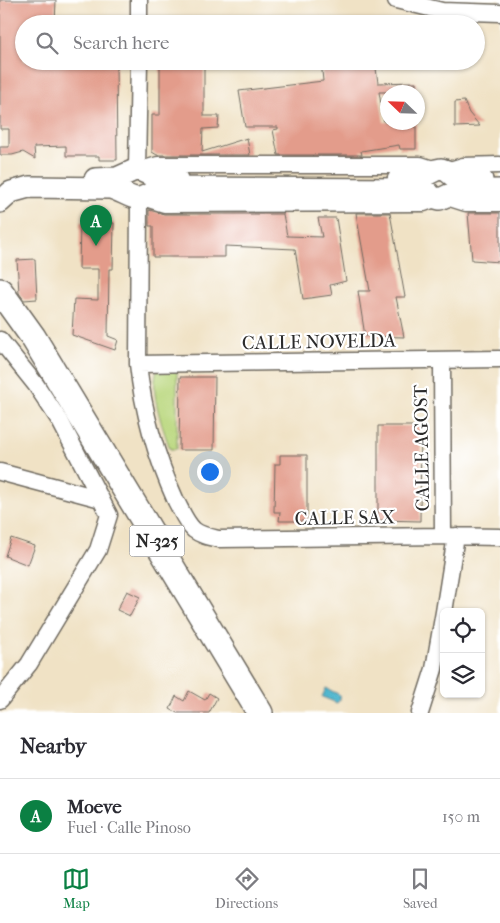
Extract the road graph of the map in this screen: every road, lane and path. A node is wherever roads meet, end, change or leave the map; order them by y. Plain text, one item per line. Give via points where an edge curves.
1 (140, 0) edge
2 (396, 0) edge
3 (442, 6) edge
4 (500, 13) edge
5 (139, 15) edge
6 (139, 70) edge
7 (500, 165) edge
8 (500, 180) edge
9 (0, 181) edge
10 (138, 184) junction
11 (441, 184) junction
12 (500, 190) edge
13 (0, 202) edge
14 (500, 203) edge
15 (0, 291) edge
16 (0, 311) edge
17 (0, 340) edge
18 (500, 359) edge
19 (442, 360) junction
20 (138, 364) junction
21 (52, 371) junction
22 (0, 472) edge
23 (100, 499) junction
24 (450, 536) junction
25 (500, 537) edge
26 (444, 608) edge
27 (440, 635) edge
28 (0, 700) edge
29 (260, 713) edge
30 (420, 713) edge

1 - 5 street
2 - 3 street
3 - 4 street
6 - 10 street
7 - 11 street via 463,166
8 - 11 main road
9 - 10 main road via 109,179
10 - 11 main road via 163,188 411,188
10 - 13 main road via 110,188 29,187 11,192
10 - 20 street
11 - 12 main road via 463,190
11 - 14 street via 466,203
15 - 21 highway, N-325 via 33,337
16 - 21 highway, N-325
17 - 23 street via 60,421
18 - 19 street, CALLE NOVELDA
19 - 20 street, CALLE NOVELDA
19 - 24 street, CALLE AGOST
20 - 24 street, CALLE SAX via 149,429 158,457 183,515 192,529 204,536 219,539
21 - 29 highway, N-325
22 - 23 street
23 - 28 street via 109,514 98,550 29,664
24 - 25 street, CALLE SAX
24 - 26 street, CALLE AGOST
27 - 30 street, CALLE AGOST via 434,669

